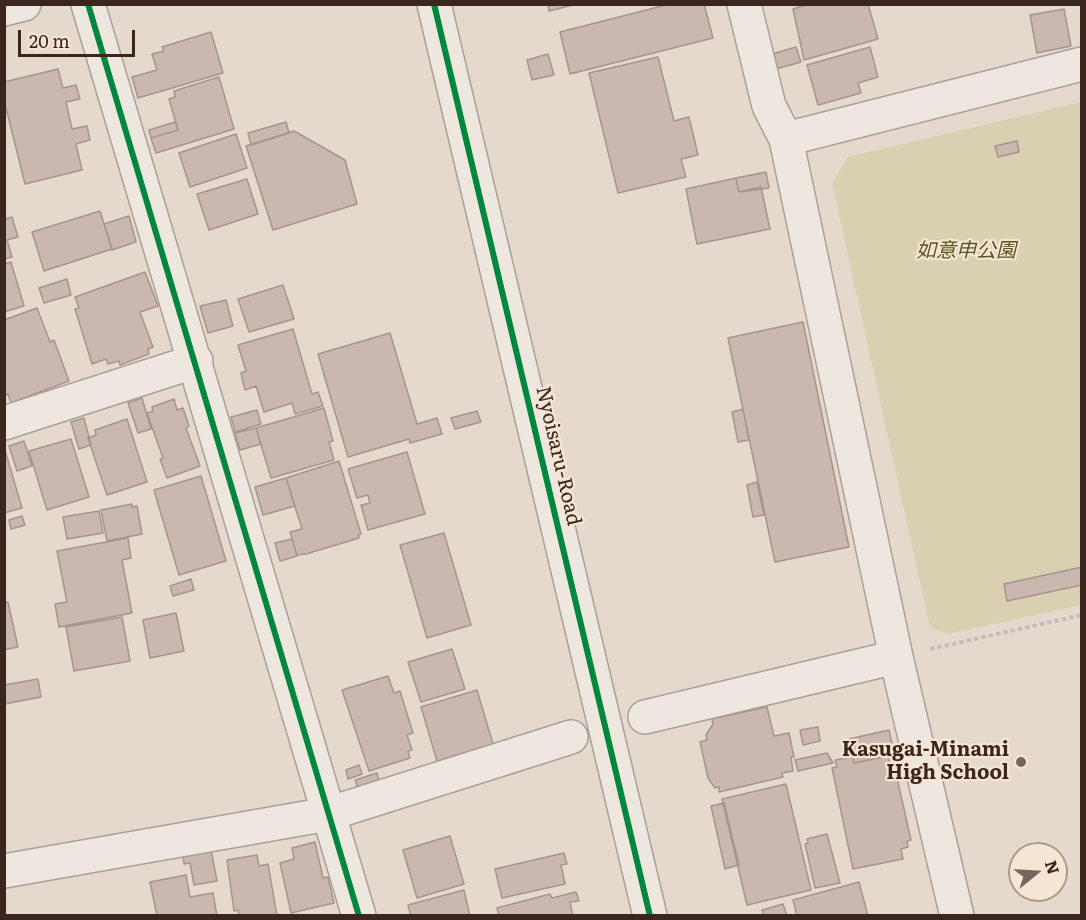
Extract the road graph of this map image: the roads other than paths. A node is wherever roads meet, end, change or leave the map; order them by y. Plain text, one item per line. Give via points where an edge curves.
1 (24, 4) edge
2 (88, 4) edge
3 (434, 4) edge
4 (744, 4) edge
5 (4, 9) edge
6 (1082, 64) edge
7 (786, 139) junction
8 (196, 361) junction
9 (4, 423) edge
10 (896, 657) junction
11 (645, 717) dead end
12 (572, 737) dead end
13 (328, 814) junction
14 (4, 871) edge
15 (358, 915) edge
16 (650, 915) edge
17 (957, 915) edge

1 - 5 street
2 - 8 street
3 - 16 street, Nyoisaru-Road
4 - 7 street via 769,106
6 - 7 street
7 - 10 street
8 - 9 street
8 - 13 street
10 - 11 street
10 - 17 street
12 - 13 street
13 - 14 street
13 - 15 street

